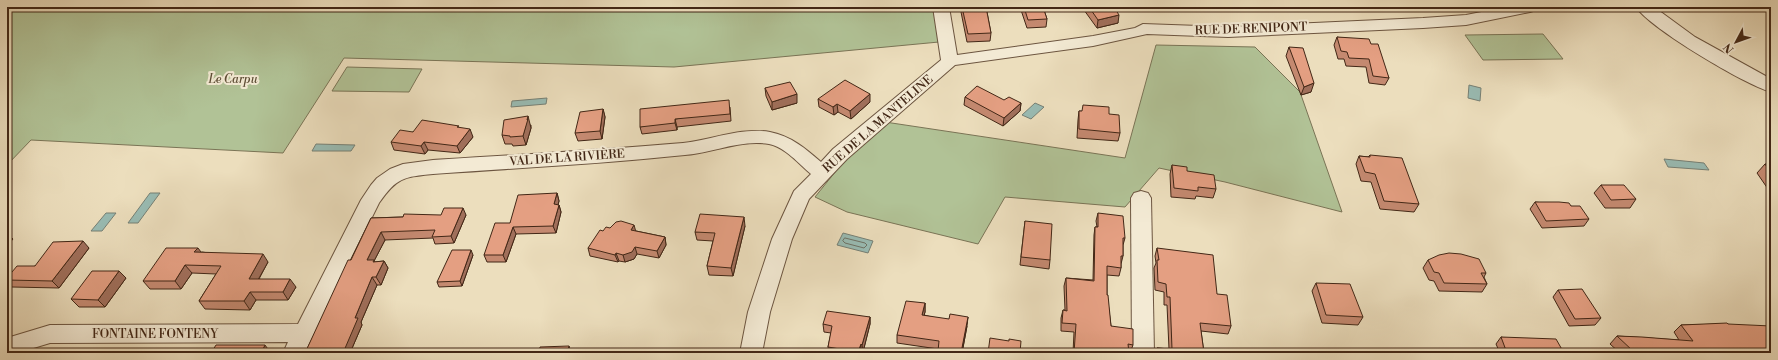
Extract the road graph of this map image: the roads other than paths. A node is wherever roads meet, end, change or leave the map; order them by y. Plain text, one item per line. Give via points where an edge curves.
1 (941, 7) edge
2 (1530, 7) edge
3 (1644, 7) edge
4 (950, 61) junction
5 (1771, 86) edge
6 (822, 173) junction
7 (1141, 198) dead end
8 (305, 333) junction
9 (7, 347) edge
10 (294, 353) edge
11 (751, 353) edge
12 (1143, 353) edge

1 - 4 street
2 - 4 street, RUE DE RENIPONT via 1466,20 1424,23 1228,32 1143,29 1140,32 1089,42
3 - 5 street via 1706,51
4 - 6 street, RUE DE LA MANTELINE
6 - 8 street, VAL DE LA RIVIÈRE via 787,146 771,138 757,137 692,148 432,167 399,172 382,182 371,200
6 - 11 street, RUE DE LA MANTELINE via 801,196 782,239 759,312
7 - 12 street
8 - 9 street, FONTAINE FONTENY via 50,334
8 - 10 street, VAL DE LA RIVIÈRE

